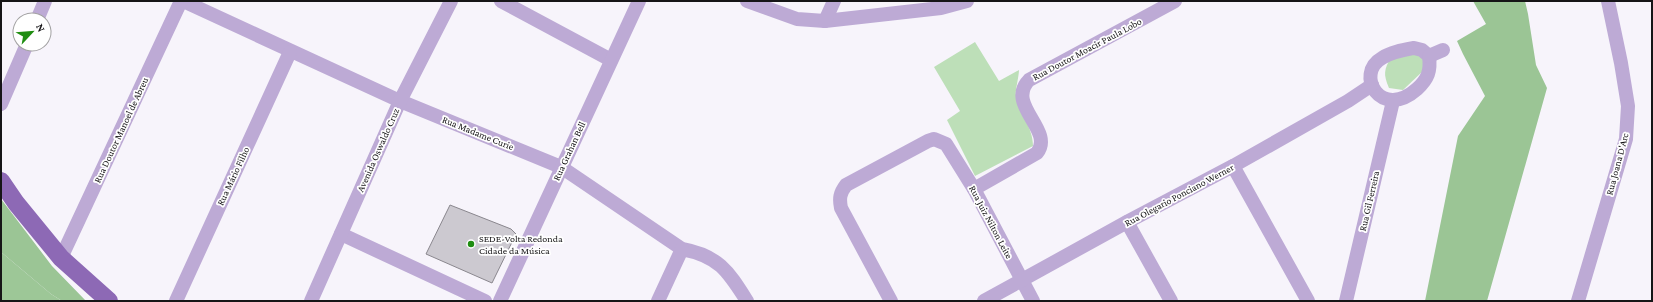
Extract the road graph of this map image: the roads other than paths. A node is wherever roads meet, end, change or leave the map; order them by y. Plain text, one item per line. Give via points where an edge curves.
1 (45, 1) edge
2 (182, 1) edge
3 (451, 1) edge
4 (501, 1) edge
5 (639, 1) edge
6 (747, 1) edge
7 (834, 1) edge
8 (967, 1) edge
9 (1175, 1) edge
10 (1608, 1) edge
11 (40, 12) edge
12 (825, 21) junction
13 (1443, 50) dead end
14 (24, 52) edge
15 (290, 52) junction
16 (1429, 56) junction
17 (611, 60) junction
18 (1372, 85) junction
19 (400, 101) junction
20 (1393, 101) junction
21 (1, 104) edge
22 (1233, 166) junction
23 (561, 167) junction
24 (1, 181) edge
25 (974, 189) junction
26 (1127, 222) junction
27 (342, 234) junction
28 (682, 249) junction
29 (61, 258) junction
30 (1022, 280) junction
31 (109, 301) edge
32 (176, 301) edge
33 (311, 301) edge
34 (485, 301) edge
35 (500, 301) edge
36 (658, 301) edge
37 (747, 301) edge
38 (891, 301) edge
39 (984, 301) edge
40 (1033, 301) edge
41 (1171, 301) edge
42 (1308, 301) edge
43 (1346, 301) edge
44 (1578, 301) edge

1 - 11 street
2 - 15 street, Rua Madame Curie
2 - 29 street, Rua Doutor Manoel de Abreu
3 - 19 street, Avenida Oswaldo Cruz
4 - 17 street
5 - 17 street, Rua Grahan Bell
6 - 12 street via 798,19
7 - 12 street
8 - 12 street via 942,8
9 - 25 street, Rua Doutor Moacir Paula Lobo via 1029,80 1022,92 1022,101 1042,140 1042,147 1037,153
10 - 44 street, Rua Joana D'Arc via 1628,106 1626,139
13 - 16 street
14 - 21 street
15 - 19 street, Rua Madame Curie
15 - 32 street, Rua Mário Filho
16 - 18 street via 1414,48 1382,58 1372,69
16 - 20 street via 1430,71 1421,85 1400,100
17 - 23 street, Rua Grahan Bell
18 - 20 street via 1380,96
18 - 22 street, Rua Olegario Ponciano Werner
19 - 23 street, Rua Madame Curie
19 - 27 street, Avenida Oswaldo Cruz
20 - 43 street, Rua Gil Ferreira
22 - 26 street, Rua Olegario Ponciano Werner
22 - 42 street
23 - 28 street, Rua Madame Curie
23 - 35 street, Rua Grahan Bell
24 - 29 main road
25 - 30 street, Rua Juiz Nilton Leite
25 - 38 street, Rua Juiz Nilton Leite via 946,144 934,139 846,185 839,200 841,208
26 - 30 street, Rua Olegario Ponciano Werner
26 - 41 street
27 - 33 street, Avenida Oswaldo Cruz
27 - 34 street
28 - 36 street
28 - 37 street, Rua Madame Curie via 698,252 717,261
29 - 31 main road
30 - 39 street, Rua Olegario Ponciano Werner
30 - 40 street, Rua Juiz Nilton Leite

